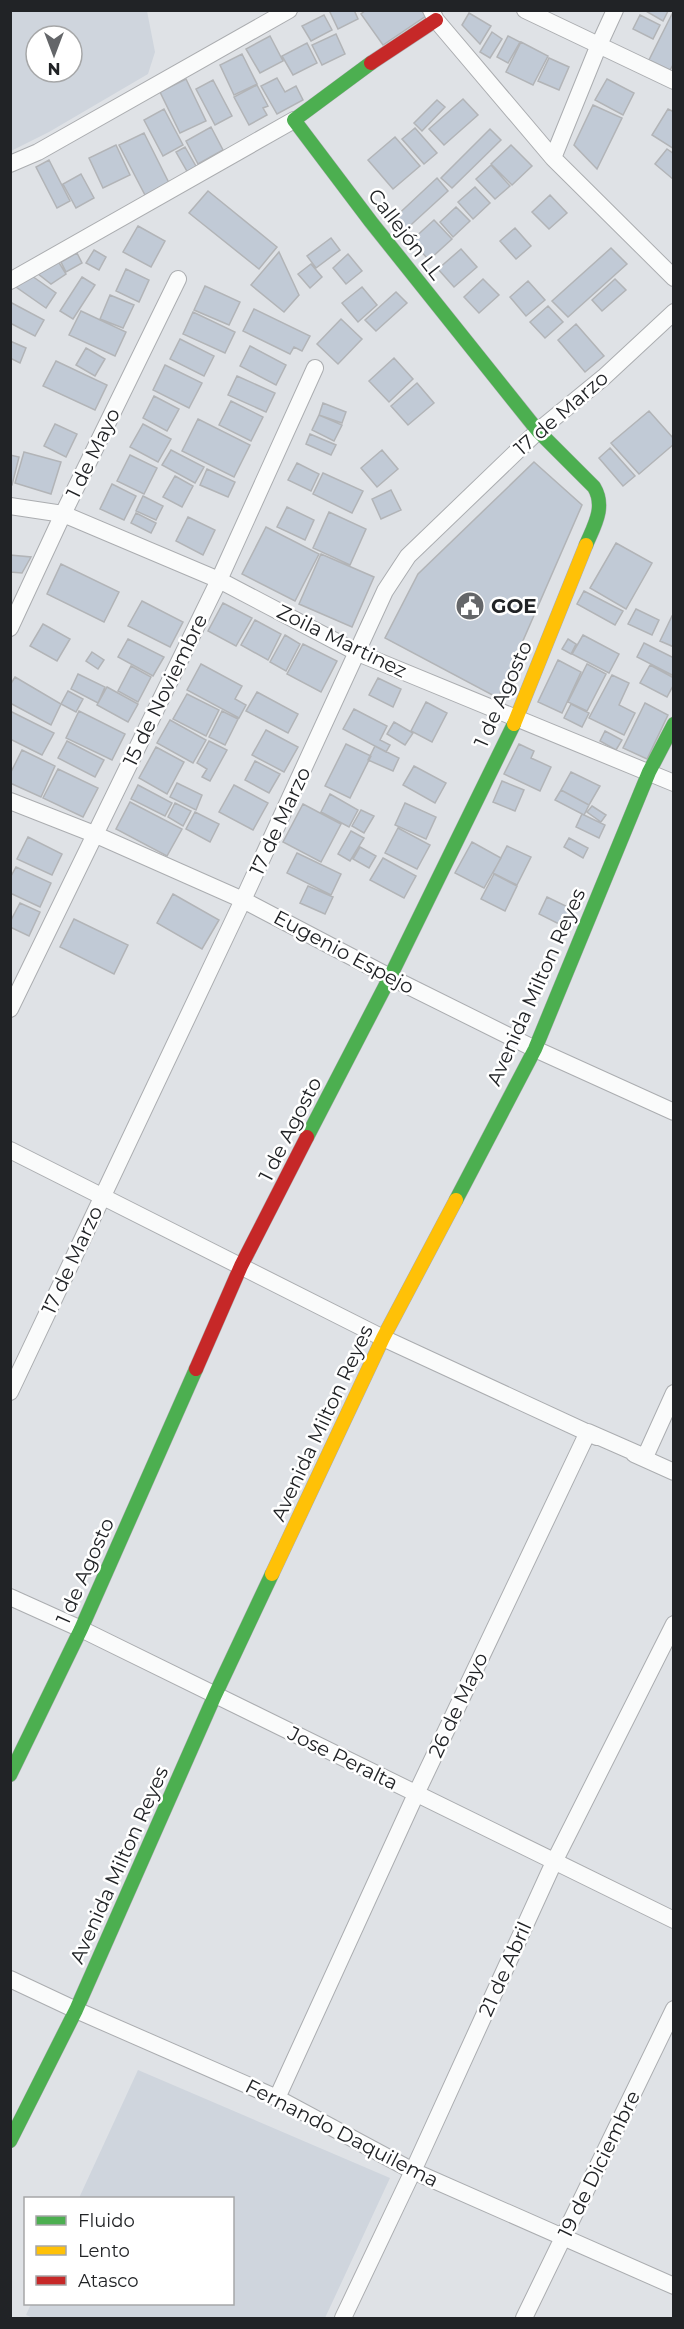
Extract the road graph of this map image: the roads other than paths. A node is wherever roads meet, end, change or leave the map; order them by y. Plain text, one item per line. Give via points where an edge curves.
1 (289, 10) edge
2 (525, 10) edge
3 (615, 10) edge
4 (434, 15) edge
5 (598, 46) junction
6 (674, 81) edge
7 (294, 120) junction
8 (553, 158) junction
9 (10, 164) edge
10 (674, 278) edge
11 (178, 279) dead end
12 (10, 281) edge
13 (674, 312) edge
14 (315, 368) dead end
15 (538, 431) junction
16 (601, 501) joint
17 (10, 506) edge
18 (63, 514) junction
19 (219, 580) junction
20 (10, 628) edge
21 (358, 653) junction
22 (516, 719) junction
23 (674, 724) edge
24 (649, 772) junction
25 (674, 783) edge
26 (10, 801) edge
27 (94, 834) junction
28 (243, 900) junction
29 (390, 977) junction
30 (10, 1009) edge
31 (535, 1049) junction
32 (674, 1112) edge
33 (10, 1150) edge
34 (102, 1196) junction
35 (241, 1266) junction
36 (383, 1338) junction
37 (10, 1392) edge
38 (674, 1393) edge
39 (588, 1432) junction
40 (674, 1472) edge
41 (10, 1598) edge
42 (674, 1624) edge
43 (81, 1629) junction
44 (215, 1695) junction
45 (10, 1775) edge
46 (416, 1794) junction
47 (554, 1862) junction
48 (674, 1920) edge
49 (10, 1979) edge
50 (76, 2010) junction
51 (674, 2010) edge
52 (277, 2098) junction
53 (10, 2141) edge
54 (413, 2171) junction
55 (564, 2237) junction
56 (674, 2286) edge
57 (343, 2319) edge
58 (524, 2319) edge

1 - 9 street via 38,152
2 - 5 street
3 - 5 street
4 - 7 street
4 - 8 street
5 - 6 street
5 - 8 street
7 - 12 street
7 - 15 street, Callejón LL
8 - 10 street
11 - 18 street, 1 de Mayo
13 - 15 street, 17 de Marzo
14 - 19 street, 15 de Noviembre
15 - 16 street, Callejón LL via 591,483
15 - 21 street, 17 de Marzo via 408,556 385,591
16 - 22 street, 1 de Agosto via 600,513
17 - 18 street, Zoila Martinez
18 - 19 street, Zoila Martinez
18 - 20 street, 1 de Mayo
19 - 21 street, Zoila Martinez
19 - 27 street, 15 de Noviembre
21 - 22 street, Zoila Martinez
21 - 28 street, 17 de Marzo
22 - 24 street, Zoila Martinez
22 - 29 street, 1 de Agosto
23 - 24 street, Avenida Milton Reyes
24 - 25 street, Zoila Martinez
24 - 31 street, Avenida Milton Reyes
26 - 27 street, Eugenio Espejo
27 - 28 street, Eugenio Espejo
27 - 30 street, 15 de Noviembre
28 - 29 street, Eugenio Espejo
28 - 34 street, 17 de Marzo
29 - 31 street, Eugenio Espejo
29 - 35 street, 1 de Agosto
31 - 32 street, Eugenio Espejo
31 - 36 street, Avenida Milton Reyes
33 - 34 street
34 - 35 street
34 - 37 street, 17 de Marzo
35 - 36 street
35 - 43 street, 1 de Agosto
36 - 39 street
36 - 44 street, Avenida Milton Reyes
38 - 39 street via 645,1457
39 - 40 street
39 - 46 street, 26 de Mayo
41 - 43 street, Jose Peralta
42 - 47 street, 21 de Abril
43 - 44 street, Jose Peralta
43 - 45 street, 1 de Agosto
44 - 46 street, Jose Peralta
44 - 50 street, Avenida Milton Reyes
46 - 47 street, Jose Peralta
46 - 52 street, 26 de Mayo
47 - 48 street, Jose Peralta
47 - 54 street, 21 de Abril
49 - 50 street, Fernando Daquilema
50 - 52 street, Fernando Daquilema
50 - 53 street, Avenida Milton Reyes
51 - 55 street, 19 de Diciembre
52 - 54 street, Fernando Daquilema
54 - 55 street, Fernando Daquilema
54 - 57 street, 21 de Abril
55 - 56 street, Fernando Daquilema
55 - 58 street, 19 de Diciembre

